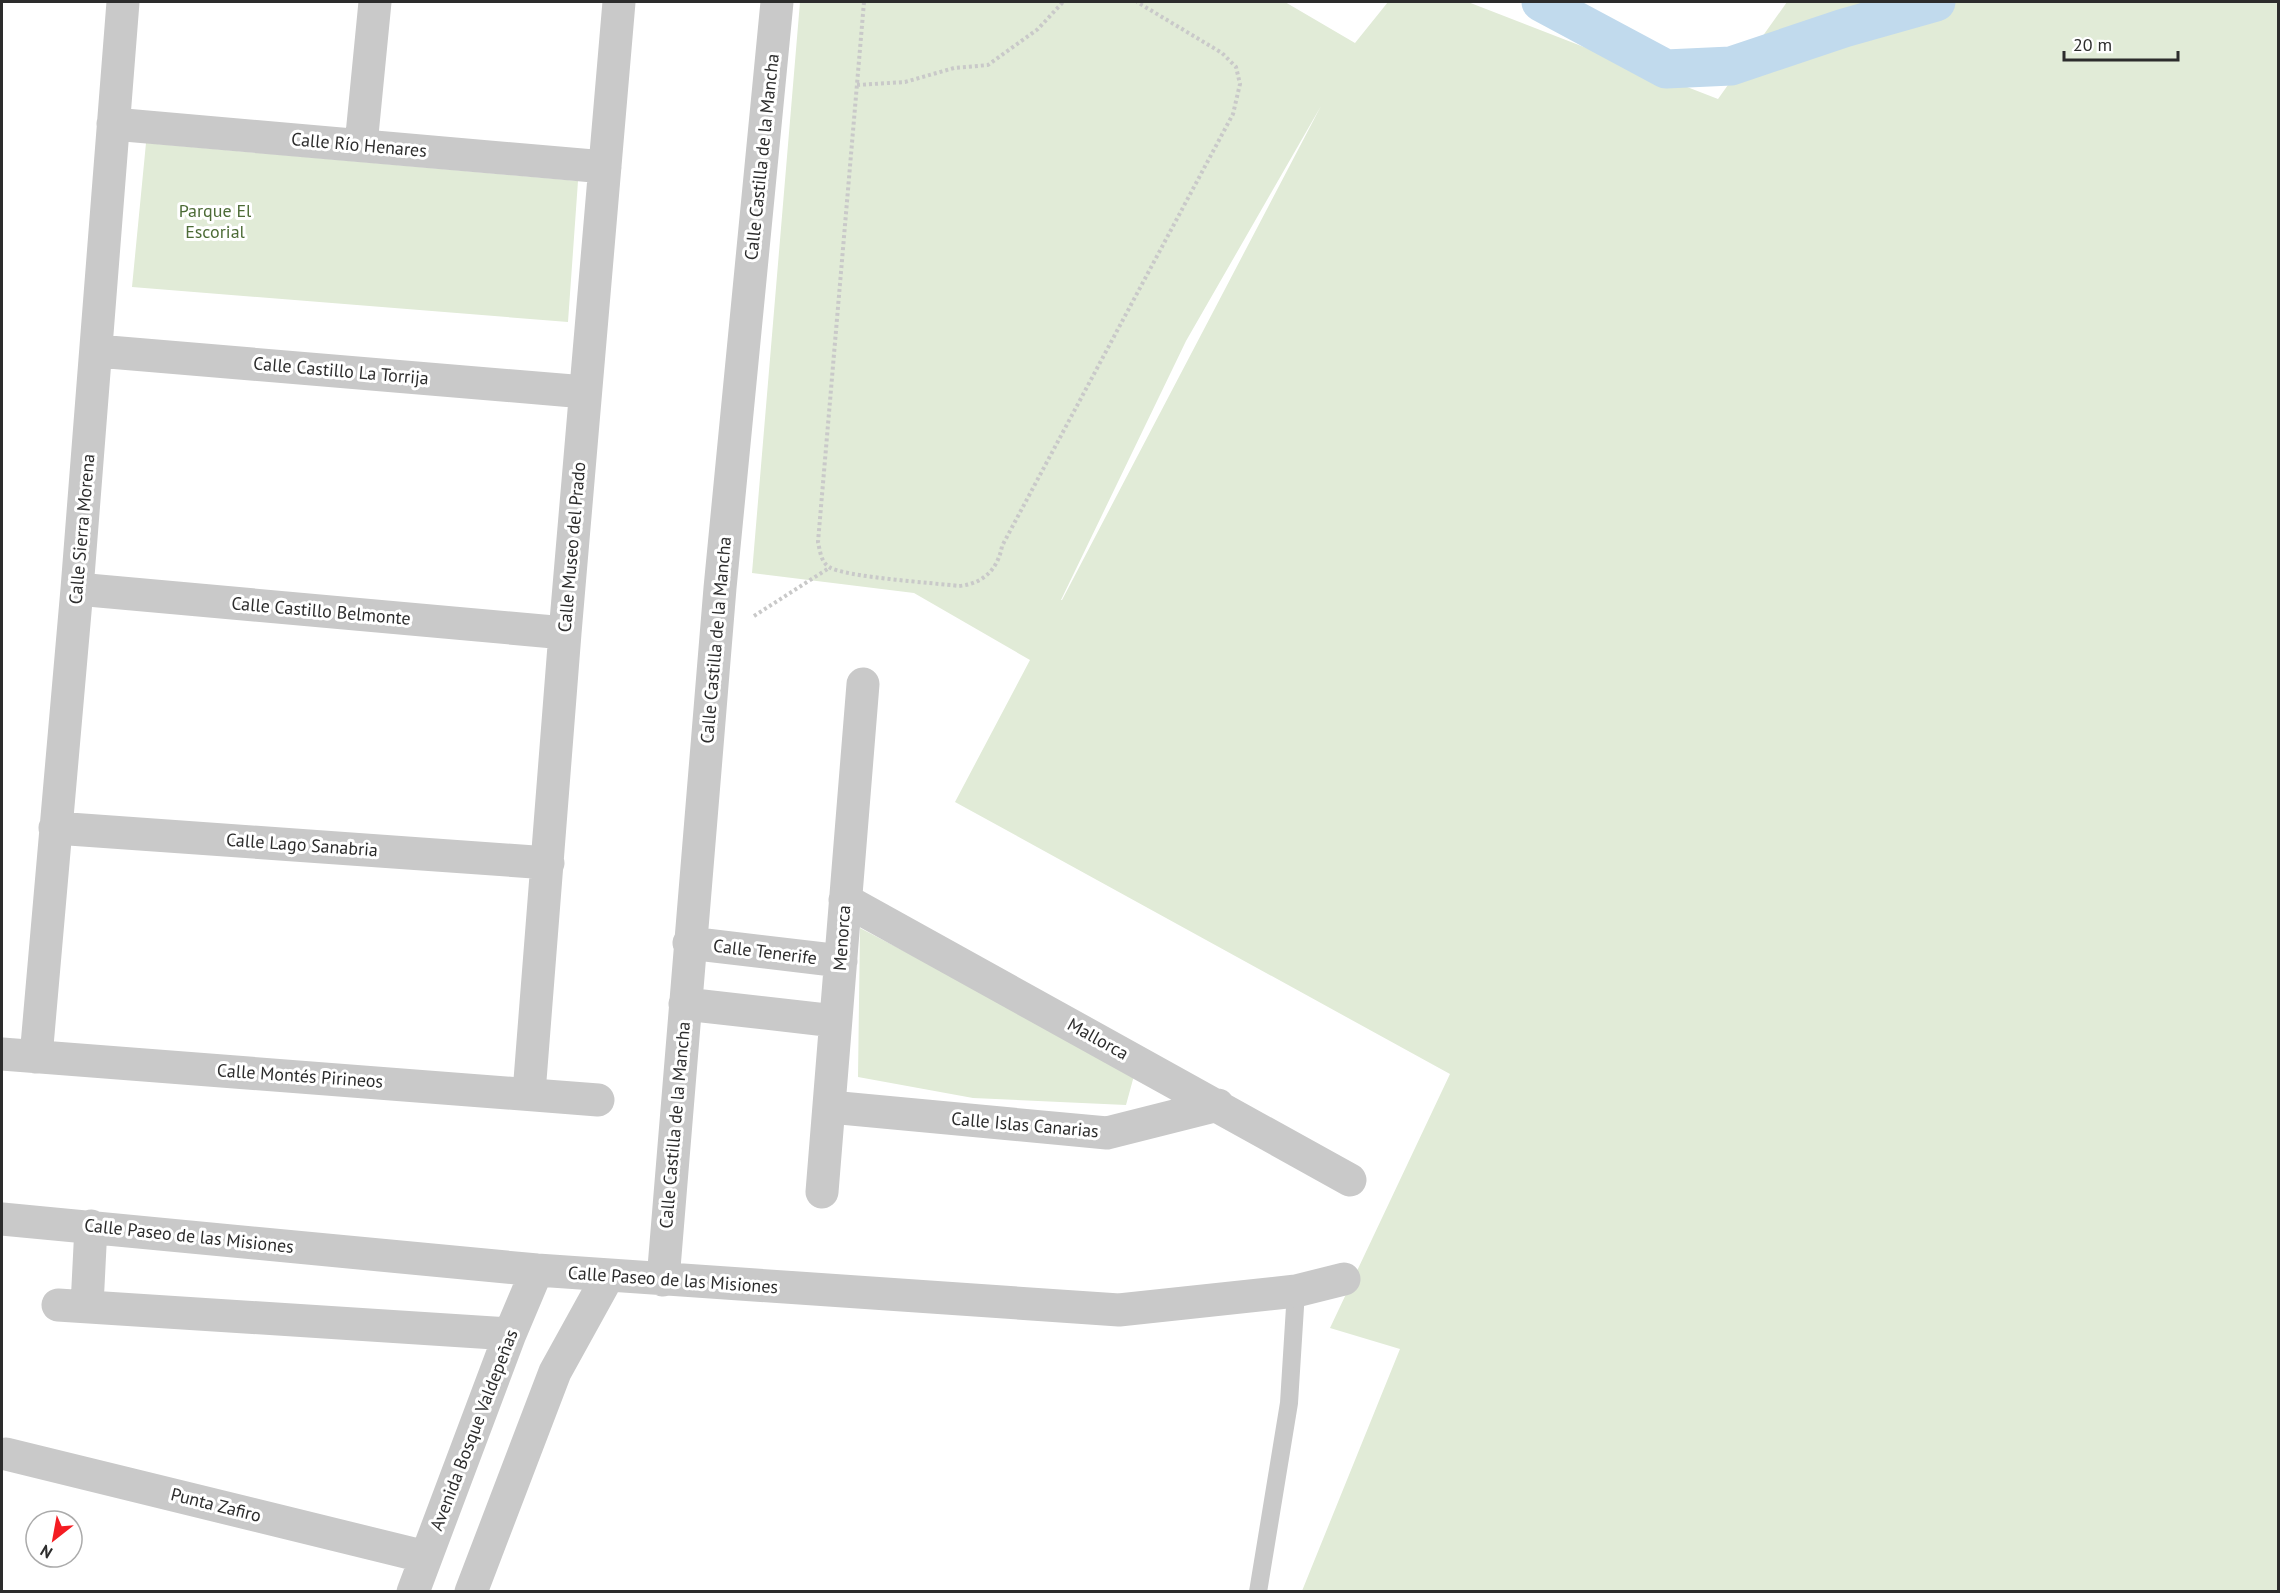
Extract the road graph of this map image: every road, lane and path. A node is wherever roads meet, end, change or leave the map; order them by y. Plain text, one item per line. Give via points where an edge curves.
1 (123, 2) edge
2 (375, 2) edge
3 (619, 2) edge
4 (777, 2) edge
5 (864, 2) edge
6 (1063, 2) edge
7 (1137, 2) edge
8 (857, 85) junction
9 (113, 124) junction
10 (361, 146) junction
11 (605, 167) junction
12 (97, 351) junction
13 (585, 392) junction
14 (829, 568) junction
15 (77, 589) junction
16 (565, 633) junction
17 (715, 640) junction
18 (863, 684) dead end
19 (55, 828) junction
20 (548, 863) junction
21 (845, 900) junction
22 (689, 943) junction
23 (841, 961) junction
24 (685, 1004) junction
25 (835, 1021) junction
26 (2, 1054) edge
27 (36, 1057) junction
28 (529, 1093) junction
29 (598, 1100) dead end
30 (1218, 1105) junction
31 (830, 1107) junction
32 (1350, 1180) dead end
33 (822, 1192) dead end
34 (2, 1219) edge
35 (91, 1226) junction
36 (537, 1270) junction
37 (608, 1276) junction
38 (1344, 1279) dead end
39 (663, 1280) junction
40 (1296, 1292) junction
41 (510, 1334) junction
42 (6, 1454) dead end
43 (426, 1557) junction
44 (413, 1592) edge
45 (471, 1592) edge
46 (1258, 1592) edge

1 - 9 street, Calle Sierra Morena
2 - 10 street
3 - 11 street, Calle Museo del Prado
4 - 17 street, Calle Castilla de la Mancha
5 - 8 path
6 - 8 path via 1038,29 988,65 954,68 905,82
7 - 14 path via 1222,53 1236,67 1240,84 1233,114 1002,546 1001,555 982,580 959,586
8 - 14 path via 818,542 822,560
9 - 10 street, Calle Río Henares
9 - 12 street, Calle Sierra Morena
10 - 11 street, Calle Río Henares
11 - 13 street, Calle Museo del Prado
12 - 13 street, Calle Castillo La Torrija
12 - 15 street, Calle Sierra Morena
13 - 16 street, Calle Museo del Prado
14 - 17 path
15 - 16 street, Calle Castillo Belmonte
15 - 19 street, Calle Sierra Morena
16 - 20 street, Calle Museo del Prado
17 - 22 street, Calle Castilla de la Mancha
18 - 21 street, Menorca
19 - 20 street, Calle Lago Sanabria
19 - 27 street, Calle Sierra Morena
20 - 28 street, Calle Museo del Prado
21 - 23 street, Menorca
21 - 30 street, Mallorca
22 - 23 street, Calle Tenerife
22 - 24 street, Calle Castilla de la Mancha
23 - 25 street, Menorca
24 - 25 street
24 - 39 street, Calle Castilla de la Mancha
25 - 31 street, Menorca
26 - 27 street, Calle Montés Pirineos
27 - 28 street, Calle Montés Pirineos
28 - 29 street, Calle Montés Pirineos
30 - 31 street, Calle Islas Canarias via 1107,1133
30 - 32 street, Mallorca
31 - 33 street, Menorca
34 - 35 street, Calle Paseo de las Misiones
35 - 36 street, Calle Paseo de las Misiones
35 - 41 street via 72,1305
36 - 37 street, Calle Paseo de las Misiones
36 - 41 street, Avenida Bosque Valdepeñas
37 - 39 street, Calle Paseo de las Misiones
37 - 45 street via 555,1372
38 - 40 street, Calle Paseo de las Misiones
39 - 40 street, Calle Paseo de las Misiones via 1119,1311
40 - 46 lane via 1288,1403
41 - 43 street, Avenida Bosque Valdepeñas
42 - 43 street, Punta Zafiro
43 - 44 street, Avenida Bosque Valdepeñas

